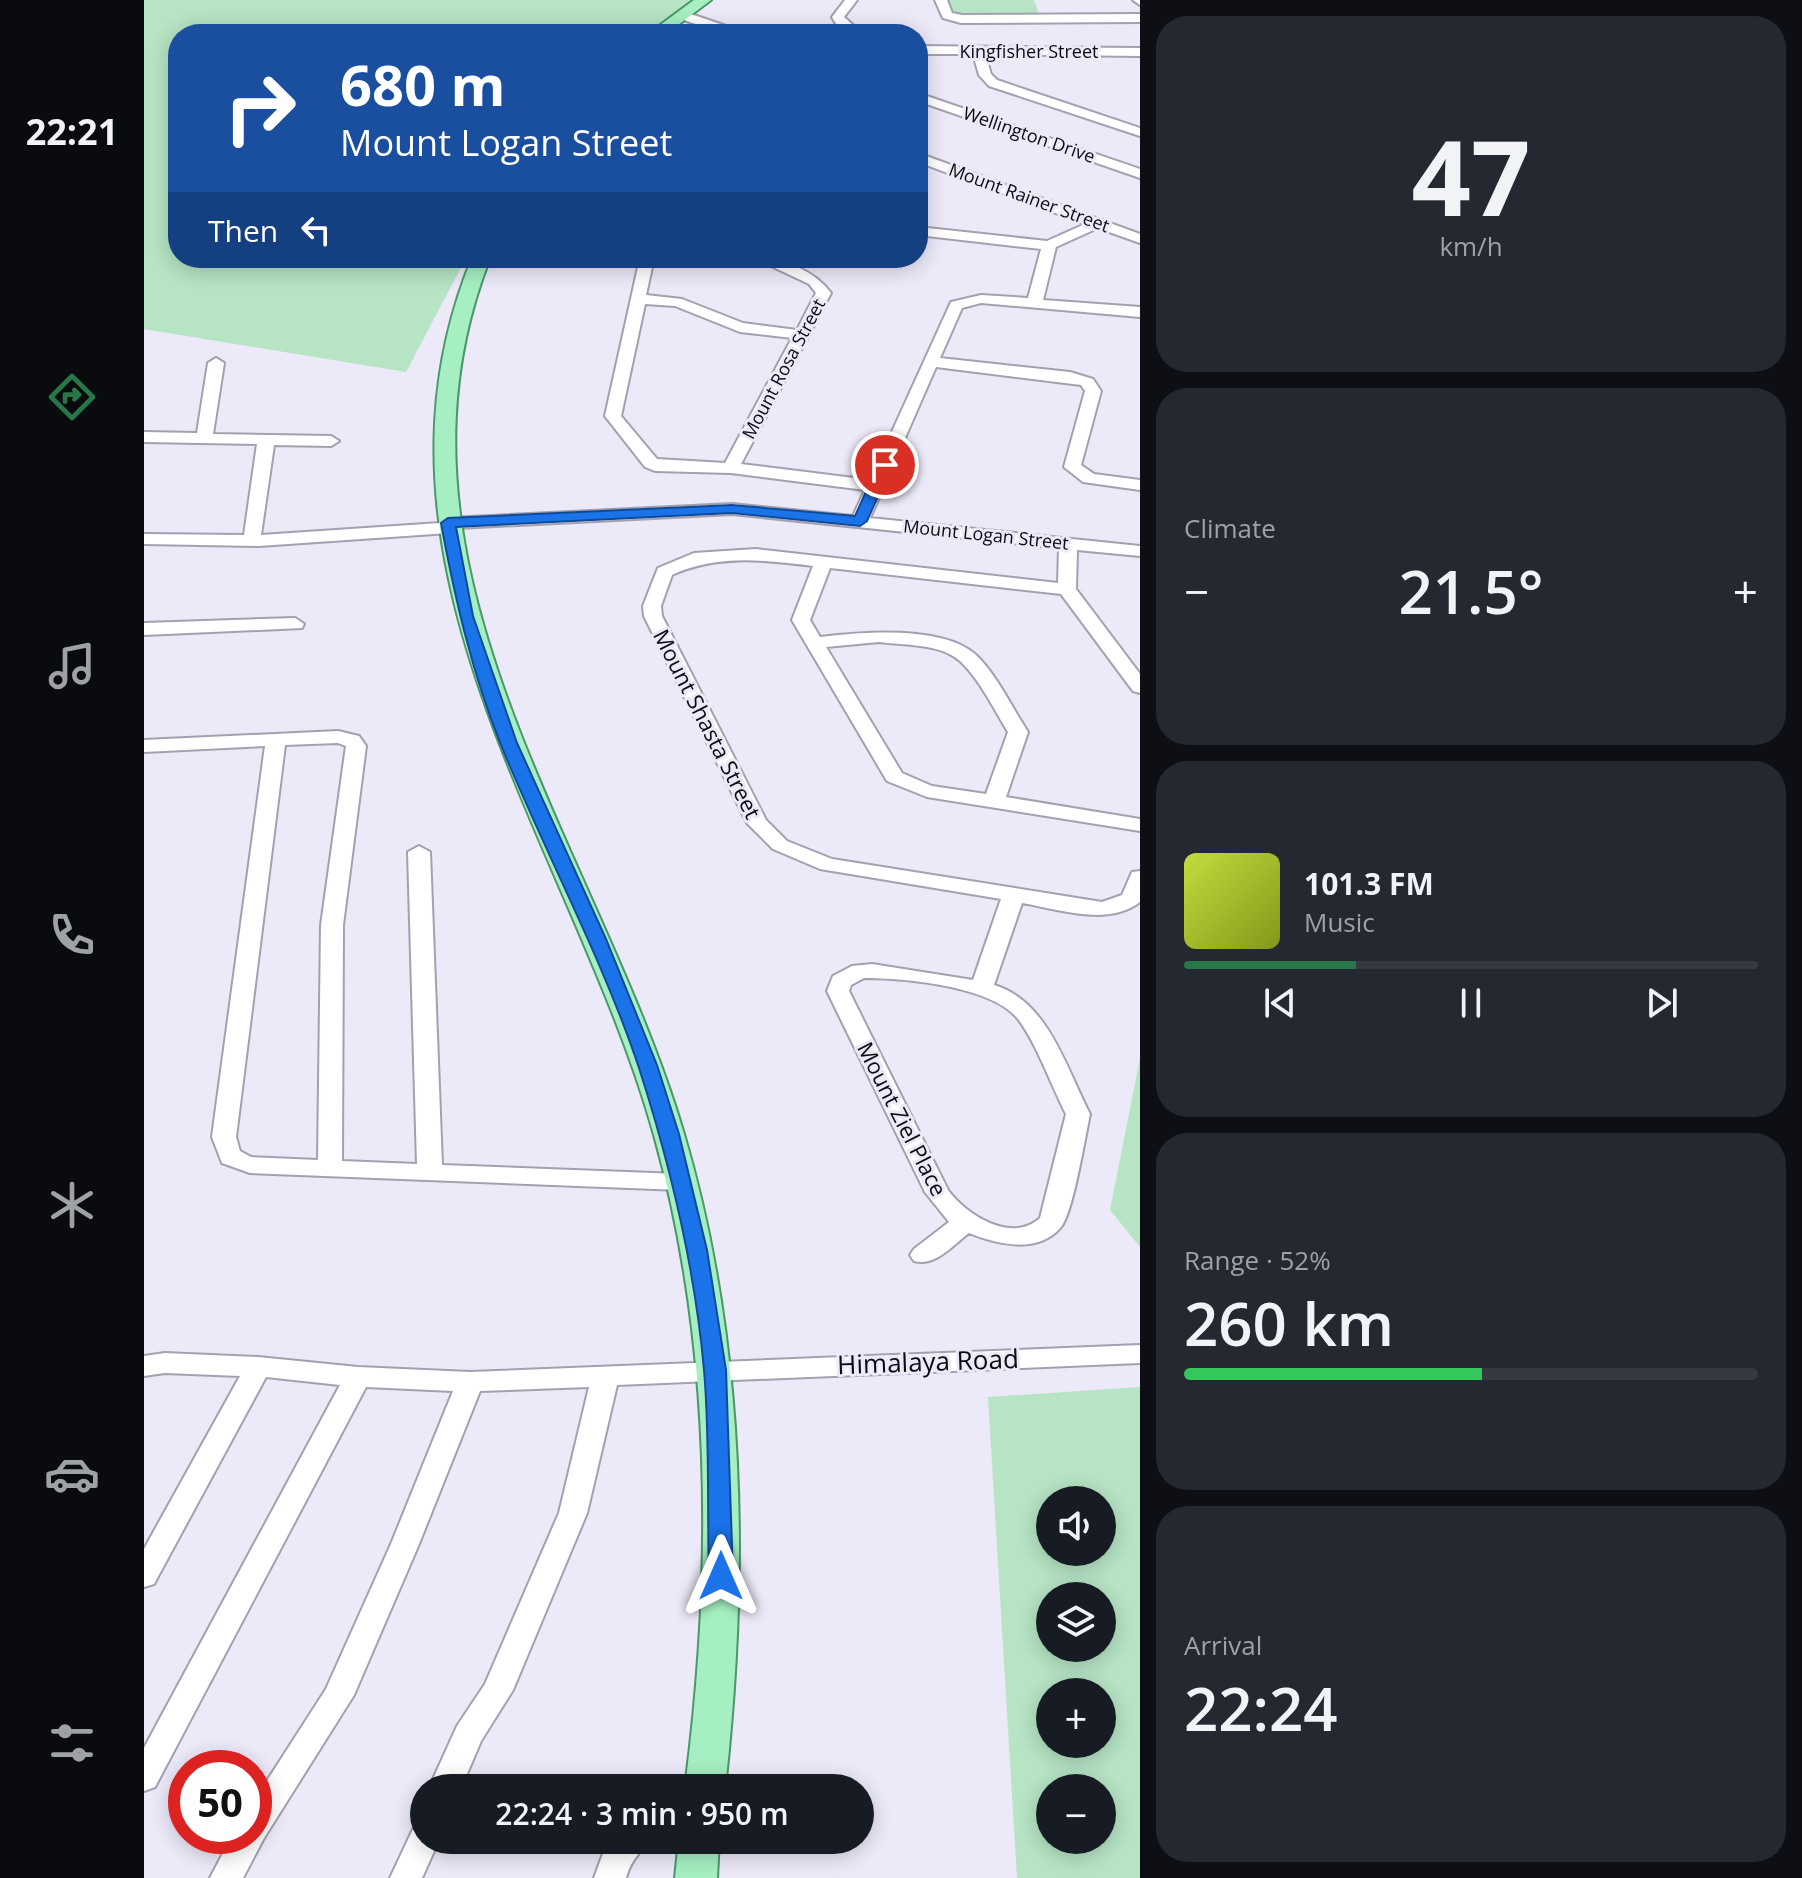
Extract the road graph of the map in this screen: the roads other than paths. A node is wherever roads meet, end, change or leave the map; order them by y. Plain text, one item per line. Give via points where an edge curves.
1 (704, 0) edge
2 (851, 0) edge
3 (941, 0) edge
4 (1043, 5) dead end
5 (682, 15) junction
6 (1140, 18) edge
7 (1048, 19) junction
8 (670, 24) edge
9 (708, 24) edge
10 (842, 24) edge
11 (928, 50) edge
12 (978, 52) junction
13 (1140, 52) edge
14 (1079, 92) dead end
15 (928, 100) edge
16 (1049, 102) junction
17 (1140, 132) edge
18 (928, 161) edge
19 (1140, 174) edge
20 (1098, 223) junction
21 (928, 233) edge
22 (1140, 239) edge
23 (1049, 245) junction
24 (477, 268) edge
25 (645, 268) edge
26 (784, 268) edge
27 (637, 299) junction
28 (1034, 304) junction
29 (1140, 312) edge
30 (802, 335) junction
31 (931, 362) junction
32 (216, 363) dead end
33 (144, 437) edge
34 (204, 439) junction
35 (266, 440) junction
36 (331, 441) dead end
37 (731, 468) junction
38 (1140, 485) edge
39 (876, 486) junction
40 (860, 521) junction
41 (449, 526) junction
42 (144, 539) edge
43 (252, 539) junction
44 (1068, 545) junction
45 (1140, 551) edge
46 (824, 560) junction
47 (1067, 589) junction
48 (295, 624) dead end
49 (144, 629) edge
50 (813, 643) junction
51 (1140, 687) edge
52 (276, 739) junction
53 (144, 746) edge
54 (994, 802) junction
55 (1140, 825) edge
56 (419, 852) dead end
57 (1140, 877) edge
58 (1013, 896) junction
59 (981, 989) junction
60 (330, 1169) junction
61 (430, 1172) junction
62 (680, 1182) junction
63 (967, 1221) junction
64 (923, 1255) dead end
65 (1140, 1354) edge
66 (144, 1366) edge
67 (258, 1367) junction
68 (715, 1370) junction
69 (358, 1377) junction
70 (605, 1378) junction
71 (470, 1382) junction
72 (144, 1576) edge
73 (451, 1774) edge
74 (706, 1774) edge
75 (144, 1778) edge
76 (272, 1800) edge
77 (239, 1854) edge
78 (417, 1854) edge
79 (617, 1854) edge
80 (698, 1854) edge
81 (226, 1878) edge
82 (406, 1878) edge
83 (610, 1878) edge
84 (696, 1878) edge

1 - 5 main road
2 - 10 street via 838,17
3 - 7 street via 947,15 961,19
4 - 7 street
5 - 8 main road
5 - 9 street
6 - 7 street
11 - 12 street, Kingfisher Street
12 - 13 street, Kingfisher Street
12 - 16 street via 988,80
14 - 16 street
15 - 19 street, Wellington Drive
16 - 17 street
18 - 20 street, Mount Rainer Street
20 - 22 street, Mount Rainer Street
20 - 23 street
21 - 23 street, Mount Rainer Street
23 - 28 street
24 - 41 main road via 462,309 447,391
25 - 27 street, Mount Rosa Street
26 - 30 street, Mount Rosa Street via 823,289
27 - 30 street via 677,302 740,327
27 - 37 street, Mount Rosa Street via 615,421 656,466
28 - 29 street
28 - 31 street via 981,299 960,303 952,310
30 - 37 street, Mount Rosa Street
31 - 38 street via 1087,382 1093,391 1072,467 1096,479
31 - 39 street
32 - 34 street
33 - 34 street
34 - 35 street
35 - 36 street
35 - 43 street
37 - 39 street, Mount Rosa Street
39 - 40 street
40 - 41 street, Mount Logan Street via 732,509
40 - 44 street, Mount Logan Street
41 - 43 street, Mount Logan Street
41 - 62 main road via 479,662 508,743 648,1065
42 - 43 street, Mount Logan Street
44 - 45 street, Mount Logan Street
44 - 47 street
46 - 47 street, Mount Shasta Street
46 - 50 street via 801,620
46 - 58 street, Mount Shasta Street via 756,554 694,558 664,572 654,596 653,616 757,823 780,845 827,865
47 - 51 street
48 - 49 street
50 - 54 street via 894,777 927,791
50 - 54 street via 879,636 940,645 968,658 1018,732
52 - 53 street
52 - 60 street via 338,737 352,740 357,753 332,925
52 - 60 street via 224,1137 226,1154 250,1165
54 - 55 street
56 - 61 street
57 - 58 street, Mount Shasta Street via 1131,899 1115,908
58 - 59 street
59 - 63 street, Mount Ziel Place via 1006,998 1029,1018 1076,1106 1078,1123 1049,1226 1011,1235
59 - 63 street, Mount Ziel Place via 868,971 847,976 838,991 937,1192
60 - 61 street
61 - 62 street
62 - 68 main road
63 - 64 street
65 - 68 street, Himalaya Road
66 - 67 street, Himalaya Road
67 - 69 street, Himalaya Road
67 - 72 street
68 - 70 street, Himalaya Road
68 - 74 main road via 720,1596
69 - 71 street, Himalaya Road
69 - 75 street
70 - 71 street, Himalaya Road
70 - 73 street via 573,1513 498,1690 468,1735
71 - 76 street via 339,1695
77 - 81 street
78 - 82 street
79 - 83 street
80 - 84 main road

